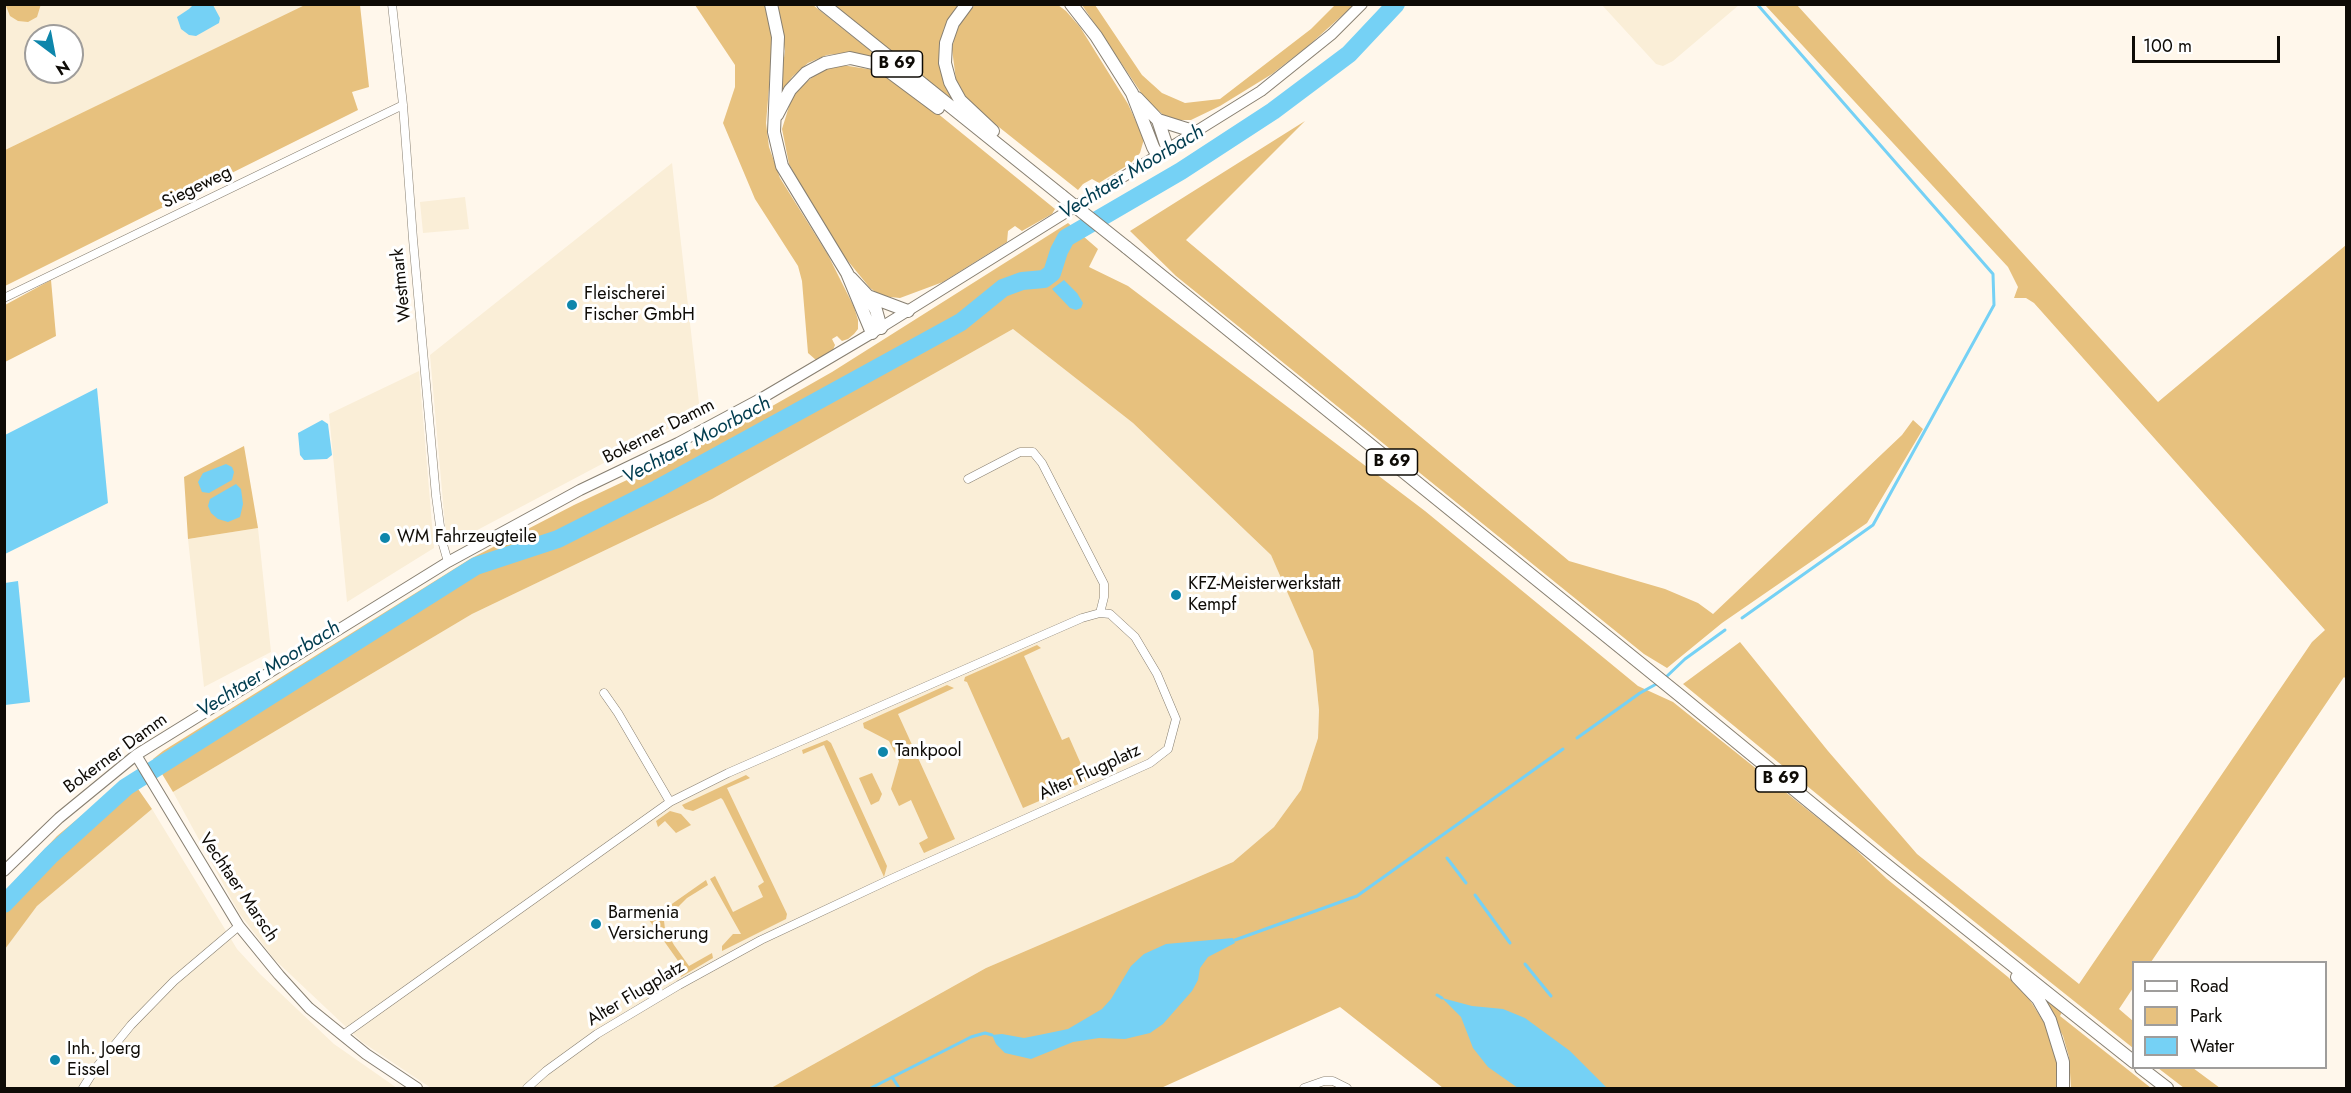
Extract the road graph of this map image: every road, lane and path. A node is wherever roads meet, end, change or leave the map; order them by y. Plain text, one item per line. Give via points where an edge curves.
1 (392, 4) edge
2 (771, 4) edge
3 (823, 4) edge
4 (967, 4) edge
5 (1071, 4) edge
6 (1362, 4) edge
7 (1132, 93) junction
8 (403, 105) junction
9 (1158, 120) junction
10 (774, 122) junction
11 (971, 124) junction
12 (1196, 132) junction
13 (1163, 153) junction
14 (1023, 165) junction
15 (847, 273) junction
16 (868, 296) junction
17 (4, 298) edge
18 (908, 311) junction
19 (876, 330) junction
20 (968, 479) dead end
21 (448, 562) junction
22 (1100, 613) junction
23 (604, 693) dead end
24 (136, 755) junction
25 (670, 802) junction
26 (4, 871) edge
27 (1962, 925) junction
28 (239, 926) junction
29 (343, 1035) junction
30 (2132, 1061) edge
31 (2142, 1069) edge
32 (83, 1089) edge
33 (417, 1089) edge
34 (527, 1089) edge
35 (1304, 1089) edge
36 (1347, 1089) edge
37 (2063, 1089) edge
38 (2167, 1089) edge

1 - 8 street, Westmark
2 - 10 main road via 778,37
3 - 11 main road, B 69
4 - 14 main road via 953,23 946,43 945,63 950,82 960,100 1008,144
5 - 7 main road
6 - 12 main road, Bokerner Damm via 1261,92
7 - 9 main road
7 - 13 main road via 1153,147
8 - 17 street, Siegeweg
8 - 21 street, Westmark via 436,496
9 - 12 main road
9 - 13 main road
10 - 11 main road via 790,90 806,73 825,63 850,58 877,64 948,115
10 - 15 main road via 782,166
11 - 14 main road, B 69
12 - 13 main road, Bokerner Damm
13 - 18 main road, Bokerner Damm
14 - 27 main road, B 69, bridge
15 - 16 main road
15 - 19 main road
16 - 18 main road
16 - 19 main road via 876,310
18 - 19 main road, Bokerner Damm
19 - 21 main road, Bokerner Damm via 741,409
20 - 22 street via 1020,452 1033,453 1042,463 1104,584
21 - 24 main road, Bokerner Damm
22 - 25 street via 728,773
22 - 34 street, Alter Flugplatz via 1110,614 1135,637 1157,674 1176,719 1168,749 1150,763 761,940 597,1034
23 - 25 street
24 - 26 main road, Bokerner Damm via 59,818
24 - 28 main road, Vechtaer Marsch
25 - 29 street
27 - 30 main road, B 69
27 - 37 main road via 1970,940 2038,999 2058,1041
28 - 29 main road, Vechtaer Marsch via 309,1008
28 - 32 street via 145,1011 95,1069
29 - 33 main road, Vechtaer Marsch
31 - 38 main road
35 - 36 street via 1333,1081

